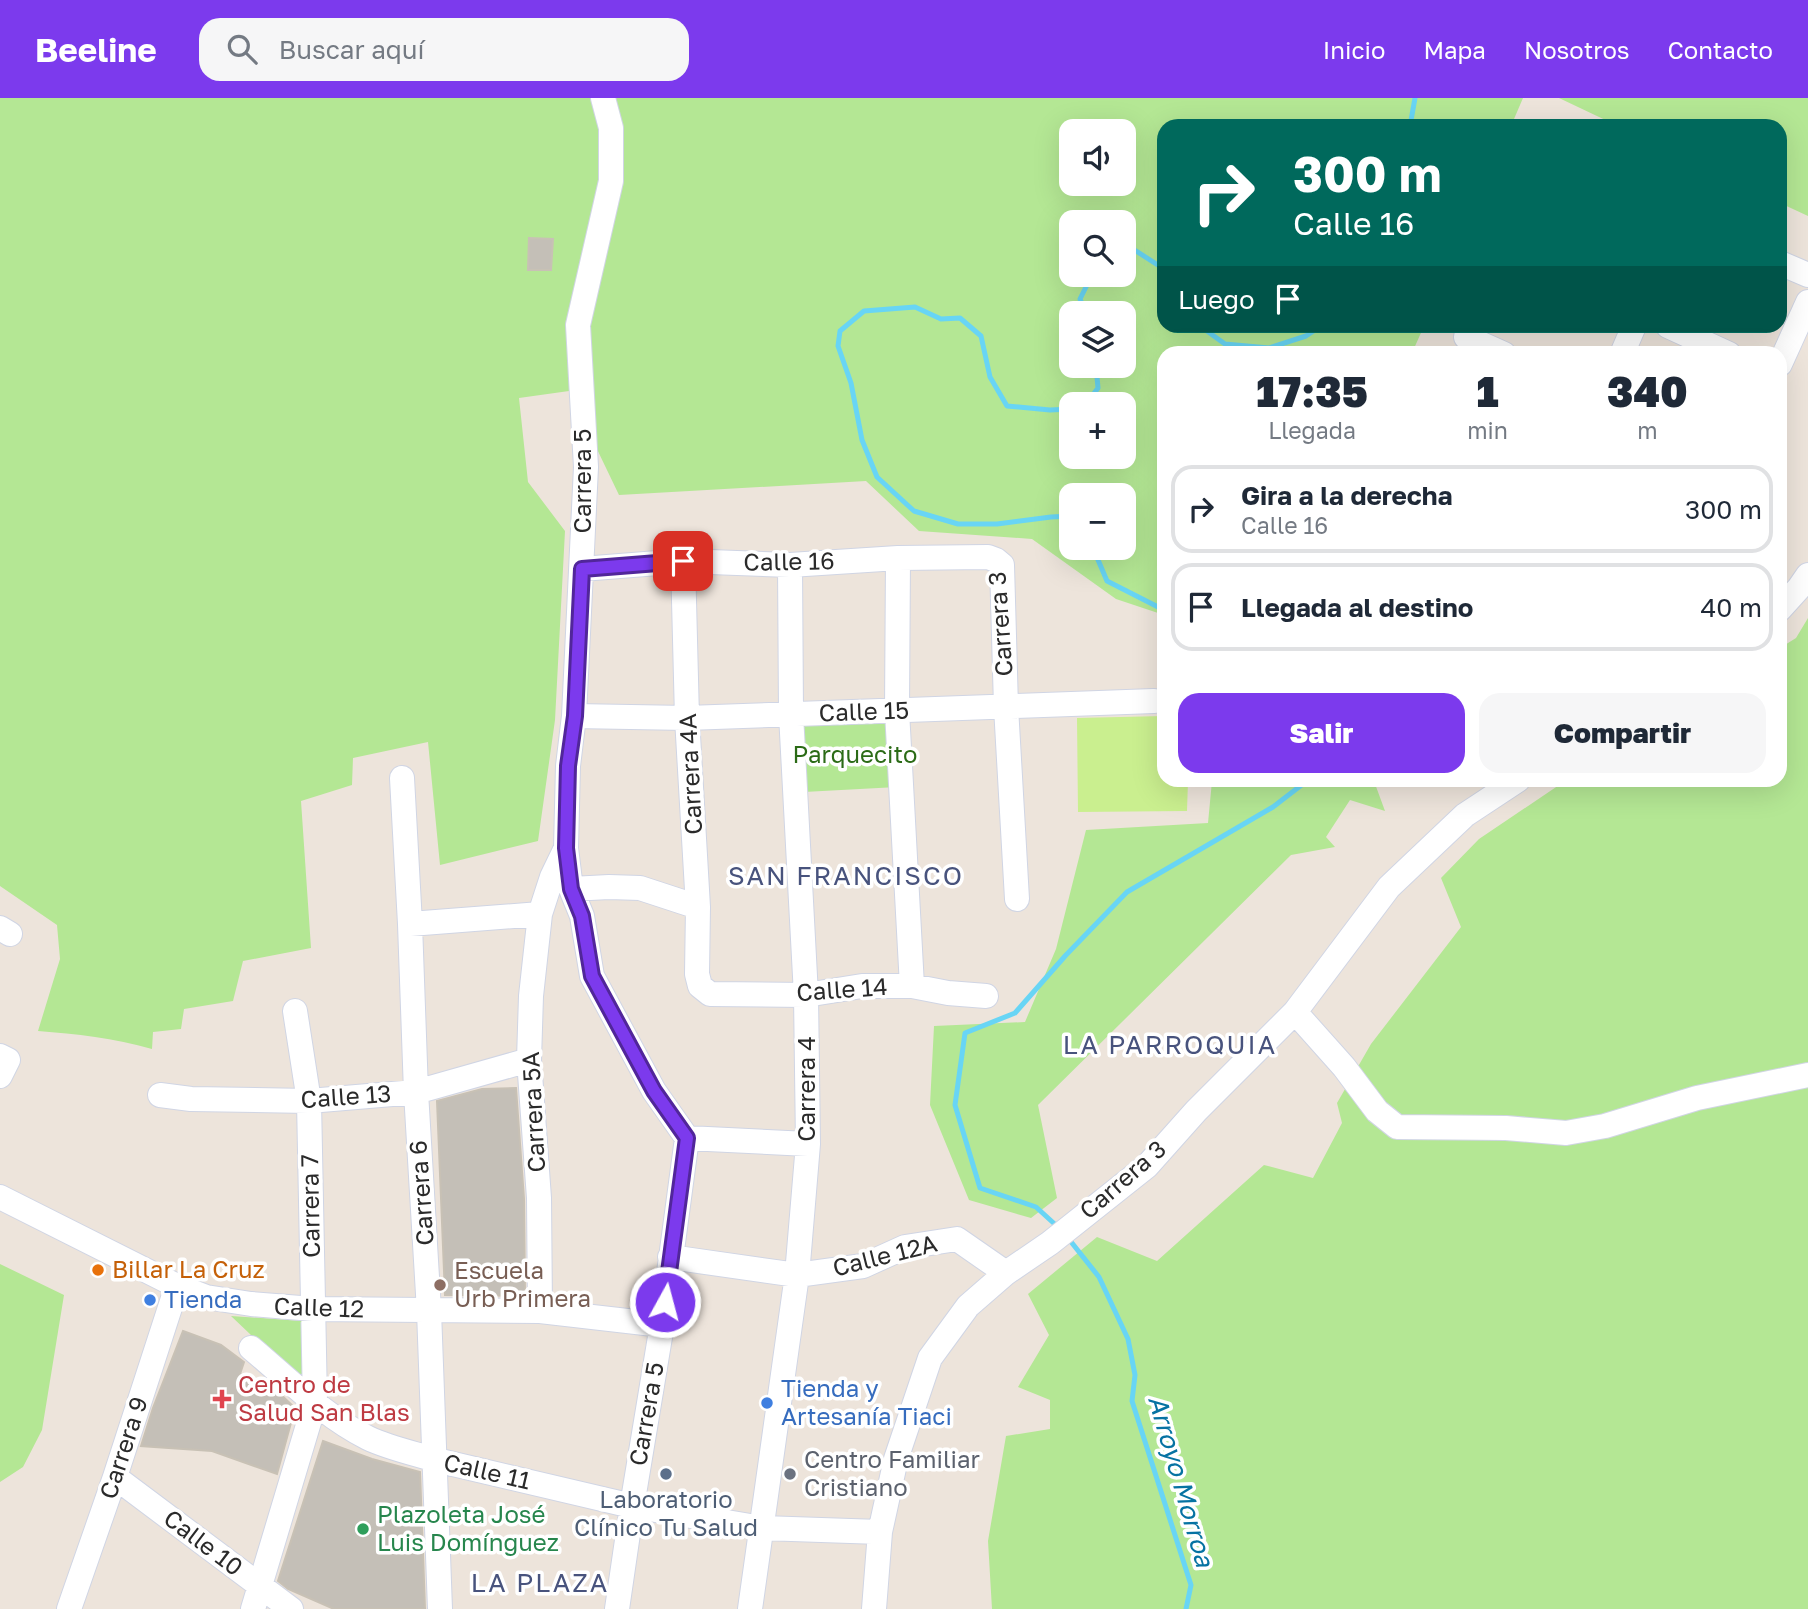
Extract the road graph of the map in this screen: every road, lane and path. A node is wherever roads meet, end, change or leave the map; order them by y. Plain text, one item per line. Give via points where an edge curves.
1 (603, 98) edge
2 (1787, 266) edge
3 (1808, 275) edge
4 (1808, 302) edge
5 (1683, 333) edge
6 (1465, 339) edge
7 (1483, 346) edge
8 (1712, 346) edge
9 (1787, 349) edge
10 (898, 558) junction
11 (996, 560) joint
12 (683, 561) junction
13 (790, 565) junction
14 (582, 569) junction
15 (1808, 575) edge
16 (1787, 602) edge
17 (1154, 701) dead end
18 (1006, 707) junction
19 (897, 711) junction
20 (791, 715) junction
21 (575, 716) junction
22 (687, 718) junction
23 (402, 778) dead end
24 (1508, 787) edge
25 (566, 848) junction
26 (571, 889) junction
27 (1017, 899) dead end
28 (698, 907) junction
29 (540, 914) junction
30 (410, 923) junction
31 (700, 986) joint
32 (912, 986) junction
33 (806, 995) junction
34 (986, 996) dead end
35 (295, 1011) dead end
36 (1295, 1012) junction
37 (529, 1060) junction
38 (1808, 1075) edge
39 (416, 1092) junction
40 (160, 1095) dead end
41 (309, 1101) junction
42 (687, 1138) junction
43 (808, 1144) junction
44 (0, 1196) edge
45 (670, 1257) junction
46 (1006, 1273) junction
47 (797, 1275) junction
48 (177, 1286) junction
49 (313, 1309) junction
50 (429, 1311) junction
51 (540, 1311) junction
52 (662, 1325) junction
53 (251, 1348) dead end
54 (315, 1402) junction
55 (436, 1460) junction
56 (115, 1477) junction
57 (632, 1506) junction
58 (762, 1528) junction
59 (880, 1532) junction
60 (257, 1598) edge
61 (69, 1609) edge
62 (291, 1609) edge
63 (440, 1609) edge
64 (617, 1609) edge
65 (750, 1609) edge
66 (874, 1609) edge

1 - 14 street, Carrera 5 via 611,128 611,181 578,325 586,467
2 - 3 street
4 - 9 street
5 - 8 street
6 - 7 street
10 - 11 street, Calle 16
10 - 13 street, Calle 16
10 - 19 street
11 - 18 street, Carrera 3 via 1002,565
12 - 13 street, Calle 16
12 - 14 street, Calle 16
12 - 22 street, Carrera 4A
13 - 20 street, Carrera 4
14 - 21 street, Carrera 5
15 - 16 street
17 - 18 street, Calle 15
18 - 19 street, Calle 15
18 - 27 street, Carrera 3
19 - 20 street, Calle 15
19 - 32 street
20 - 22 street, Calle 15
20 - 33 street, Carrera 4
21 - 22 street, Calle 15
21 - 25 street, Carrera 5 via 568,766
22 - 28 street, Carrera 4A
23 - 30 street, Carrera 6
24 - 36 street, Carrera 3 via 1465,816 1390,887
25 - 26 street, Carrera 5
25 - 29 street, Carrera 5A
26 - 28 street via 640,888
26 - 42 street, Carrera 5 via 582,916 592,976 654,1091
28 - 31 street, Carrera 4A
29 - 30 street
29 - 37 street, Carrera 5A
30 - 39 street, Carrera 6
31 - 33 street, Calle 14 via 710,994
32 - 33 street, Calle 14 via 862,986
32 - 34 street, Calle 14
33 - 43 street, Carrera 4
35 - 41 street, Carrera 7
36 - 38 street via 1377,1111 1397,1127 1566,1133 1697,1098
36 - 46 street, Carrera 3 via 1195,1111 1147,1166
37 - 39 street, Calle 13
37 - 51 street, Carrera 5A via 539,1198
39 - 41 street, Calle 13
39 - 50 street, Carrera 6
40 - 41 street, Calle 13
41 - 49 street, Carrera 7
42 - 43 street
42 - 45 street, Carrera 5
43 - 47 street, Carrera 4
44 - 48 street, Calle 12
45 - 47 street, Calle 12A
45 - 52 street, Carrera 5
46 - 47 street, Calle 12A via 957,1239 905,1247 863,1266
46 - 59 street, Carrera 3 via 968,1306 930,1358 896,1459
47 - 58 street, Carrera 4
48 - 49 street, Calle 12 via 206,1297
48 - 56 street, Carrera 9
49 - 50 street, Calle 12
49 - 54 street, Carrera 7
50 - 51 street, Calle 12
50 - 55 street, Carrera 6
51 - 52 street, Calle 12
52 - 57 street, Carrera 5
53 - 54 street, Calle 11
54 - 55 street, Calle 11 via 369,1438
54 - 60 street, Carrera 7
55 - 57 street, Calle 11
55 - 63 street, Carrera 6
56 - 60 street, Calle 10
56 - 61 street, Carrera 9
57 - 58 street, Calle 11
57 - 64 street, Carrera 5
58 - 59 street, Calle 11
58 - 65 street, Carrera 4
59 - 66 street, Carrera 3
60 - 62 street, Calle 10

